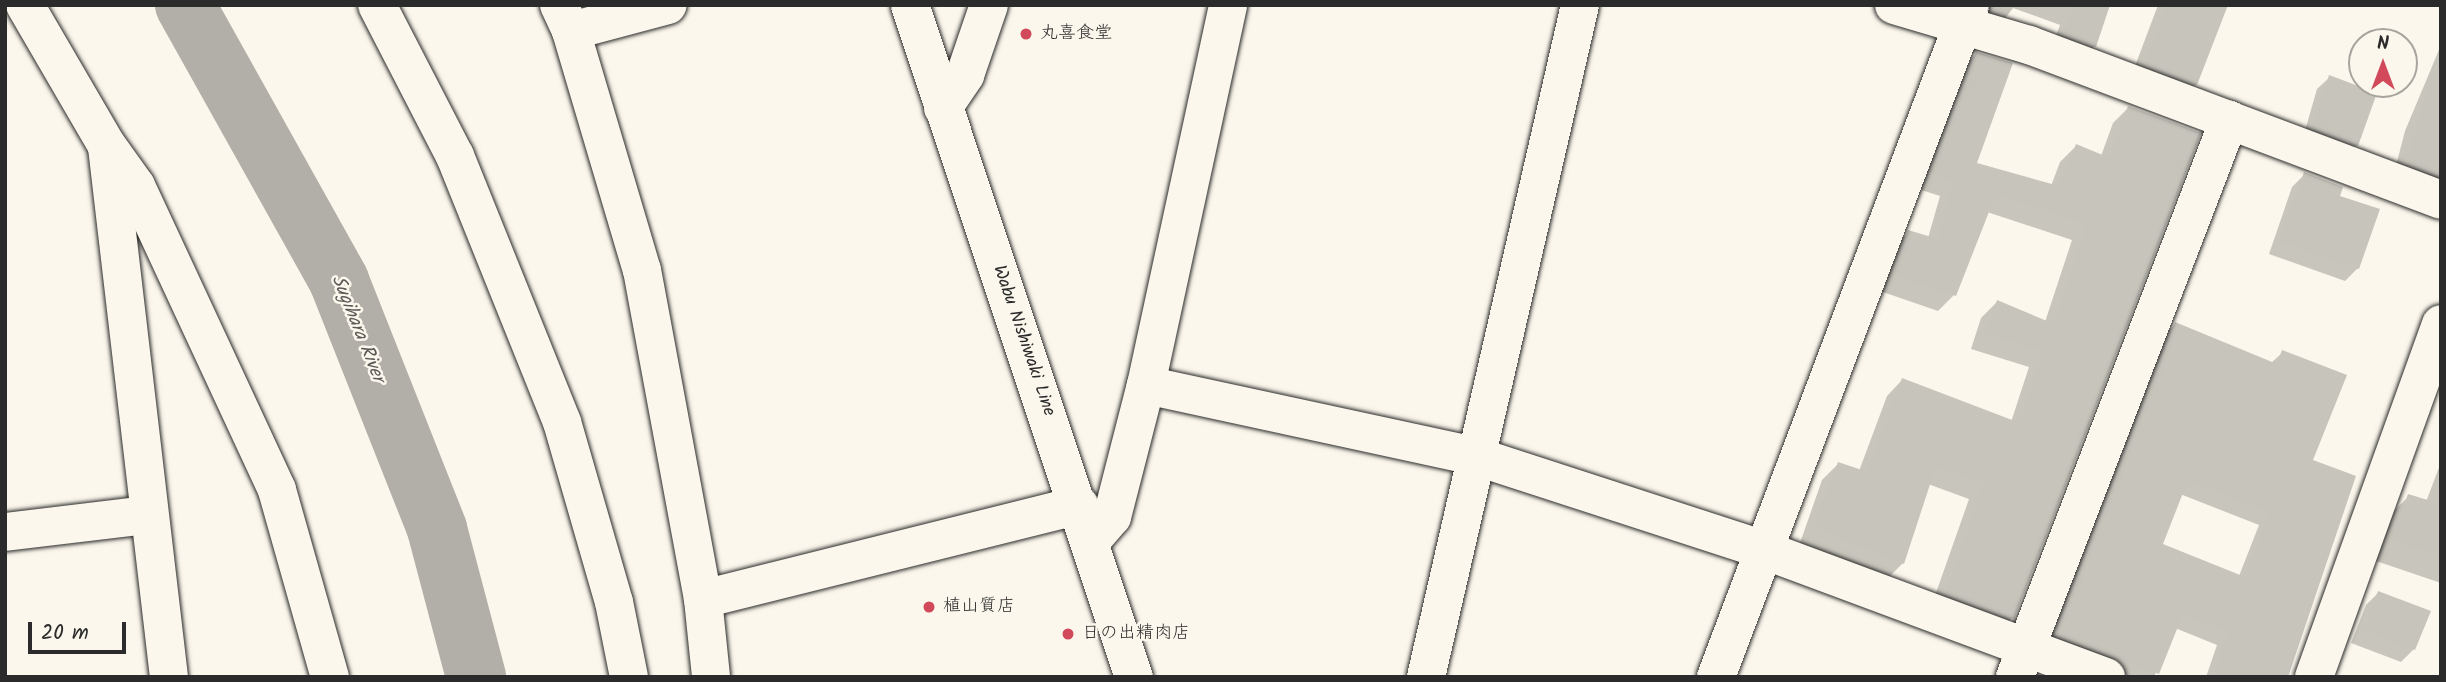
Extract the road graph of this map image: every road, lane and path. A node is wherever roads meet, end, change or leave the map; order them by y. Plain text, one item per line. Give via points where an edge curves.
1 (25, 5) edge
2 (377, 5) edge
3 (668, 5) edge
4 (910, 5) edge
5 (989, 5) edge
6 (1228, 5) edge
7 (1580, 5) edge
8 (1894, 5) edge
9 (1966, 16) edge
10 (565, 18) edge
11 (943, 108) junction
12 (2229, 120) junction
13 (106, 144) junction
14 (2441, 200) edge
15 (2441, 324) edge
16 (1146, 385) junction
17 (1478, 457) junction
18 (1079, 505) junction
19 (148, 515) junction
20 (5, 532) edge
21 (1091, 541) junction
22 (1764, 550) junction
23 (703, 599) junction
24 (2021, 663) edge
25 (169, 677) edge
26 (330, 677) edge
27 (629, 677) edge
28 (711, 677) edge
29 (1133, 677) edge
30 (1426, 677) edge
31 (1716, 677) edge
32 (2106, 677) edge
33 (2314, 677) edge

1 - 13 street
2 - 27 street via 455,156 562,422 614,602
3 - 10 street
4 - 11 street, Wabu Nishiwaki Line
5 - 11 street via 965,75
6 - 16 street
7 - 17 street
8 - 9 street
9 - 12 street via 2029,45
9 - 22 street
10 - 23 street via 642,270
11 - 18 street, Wabu Nishiwaki Line
12 - 14 street
12 - 24 street
13 - 19 street
13 - 26 street via 136,186 277,490
15 - 33 street
16 - 17 street
16 - 21 street via 1112,517
17 - 22 street
17 - 30 street
18 - 21 street, Wabu Nishiwaki Line
18 - 23 street
19 - 20 street
19 - 25 street
21 - 29 street, Wabu Nishiwaki Line
22 - 24 street
22 - 31 street
23 - 28 street
24 - 32 street

